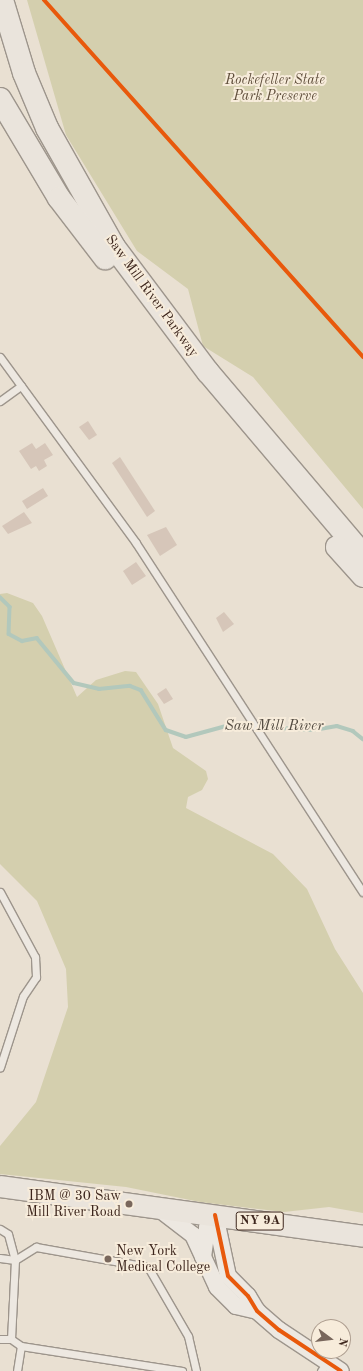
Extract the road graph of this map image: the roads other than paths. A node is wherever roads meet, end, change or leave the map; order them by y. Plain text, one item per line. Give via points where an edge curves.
1 (2, 0) edge
2 (0, 45) edge
3 (0, 99) edge
4 (106, 258) junction
5 (0, 357) edge
6 (21, 386) junction
7 (0, 401) edge
8 (363, 555) edge
9 (363, 576) edge
10 (0, 892) edge
11 (363, 892) edge
12 (0, 1066) edge
13 (0, 1186) edge
14 (156, 1207) junction
15 (215, 1215) junction
16 (0, 1230) edge
17 (363, 1236) edge
18 (0, 1258) edge
19 (203, 1258) junction
20 (14, 1260) junction
21 (257, 1311) junction
22 (0, 1339) edge
23 (11, 1339) junction
24 (21, 1346) junction
25 (324, 1366) edge
26 (17, 1371) edge
27 (182, 1371) edge
28 (196, 1371) edge
29 (341, 1371) edge

1 - 8 highway, Saw Mill River Parkway via 24,73 47,128 114,247 208,372
2 - 4 highway, Saw Mill River Parkway via 44,154
3 - 4 highway via 59,198
4 - 9 highway, Saw Mill River Parkway via 227,417
5 - 6 lane
6 - 7 lane
6 - 11 lane via 136,543
10 - 12 lane via 35,957 36,977 23,996
13 - 14 main road, NY 9A
14 - 15 main road, NY 9A
14 - 19 street via 193,1235
15 - 17 main road, NY 9A
15 - 19 street via 207,1227
15 - 21 street via 228,1276 248,1296
16 - 20 lane via 8,1234
18 - 20 lane
19 - 21 street via 217,1287 236,1306
20 - 23 lane
20 - 28 lane via 36,1247 148,1267 188,1336
21 - 25 street
22 - 23 lane
23 - 24 lane
24 - 26 lane
24 - 27 lane
25 - 29 street

